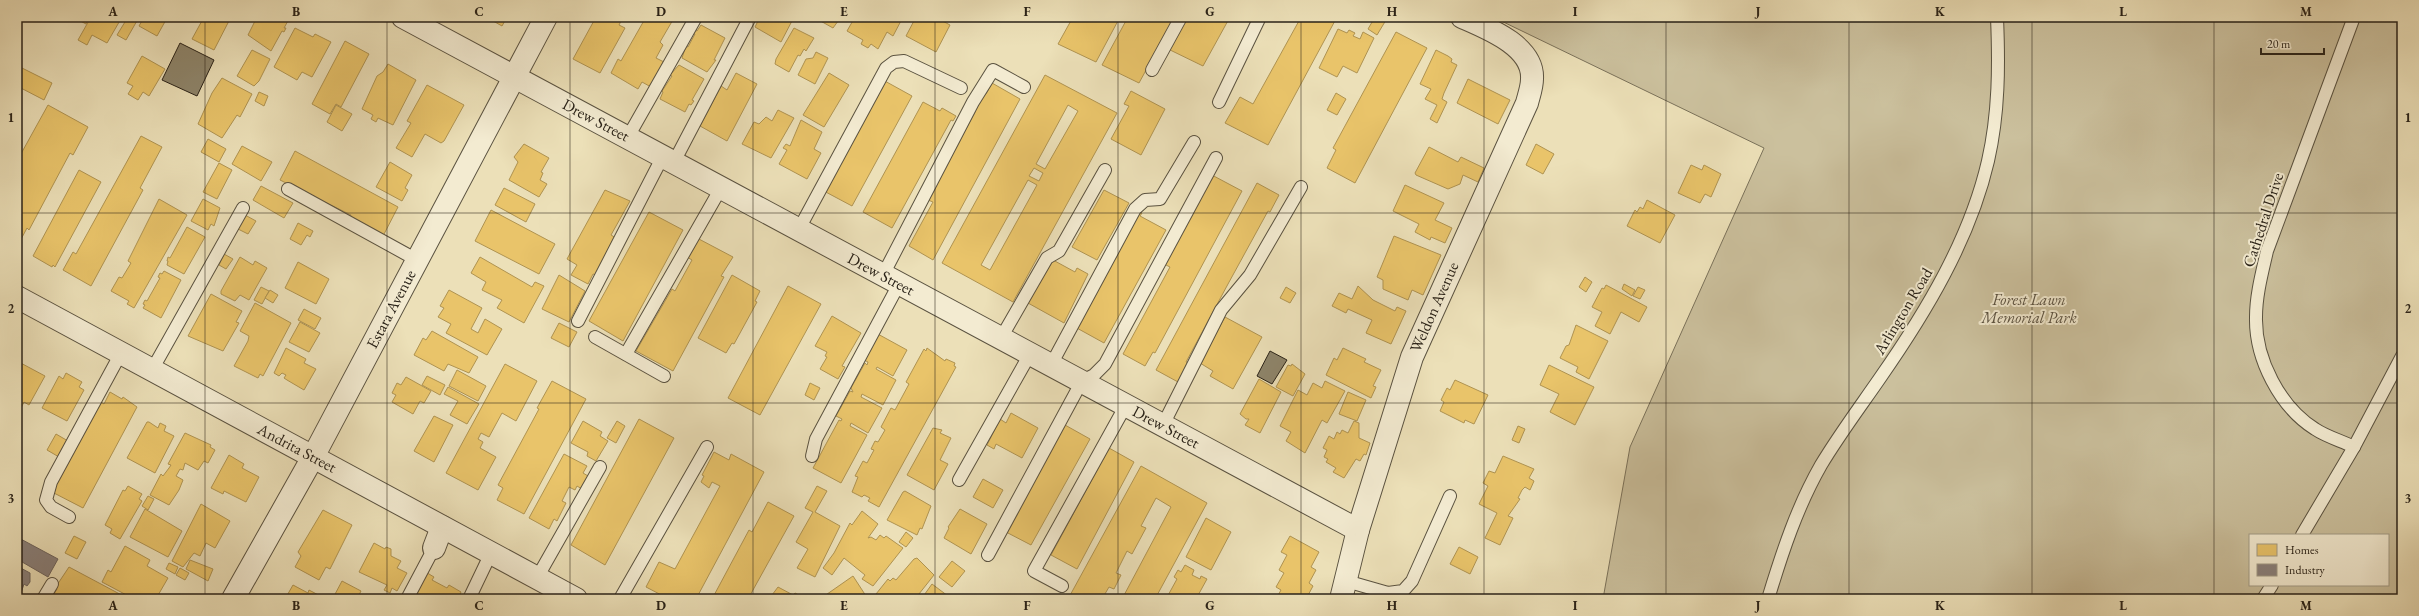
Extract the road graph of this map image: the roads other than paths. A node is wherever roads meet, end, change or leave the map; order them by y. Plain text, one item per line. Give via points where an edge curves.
1 (404, 17) edge
2 (546, 17) edge
3 (696, 17) edge
4 (750, 17) edge
5 (1181, 17) edge
6 (1260, 17) edge
7 (1462, 17) edge
8 (1997, 17) edge
9 (2354, 17) edge
10 (1152, 70) dead end
11 (515, 76) junction
12 (1024, 87) dead end
13 (961, 88) dead end
14 (1219, 102) dead end
15 (628, 137) junction
16 (1194, 142) dead end
17 (1216, 158) dead end
18 (668, 159) junction
19 (1105, 170) dead end
20 (1301, 187) dead end
21 (721, 188) junction
22 (288, 189) dead end
23 (243, 208) dead end
24 (799, 230) junction
25 (417, 260) junction
26 (891, 279) junction
27 (17, 297) edge
28 (578, 321) dead end
29 (595, 337) dead end
30 (1001, 338) junction
31 (122, 354) junction
32 (626, 354) junction
33 (1030, 354) junction
34 (2402, 356) edge
35 (1051, 365) junction
36 (152, 370) junction
37 (664, 376) dead end
38 (1082, 381) junction
39 (1126, 405) junction
40 (1162, 425) junction
41 (707, 447) dead end
42 (2354, 447) junction
43 (812, 456) dead end
44 (313, 457) junction
45 (600, 467) dead end
46 (959, 480) dead end
47 (1450, 496) dead end
48 (69, 517) dead end
49 (442, 527) junction
50 (1358, 530) junction
51 (2303, 534) edge
52 (434, 548) joint
53 (491, 553) junction
54 (988, 555) dead end
55 (537, 578) junction
56 (52, 584) dead end
57 (1062, 586) dead end
58 (2271, 586) edge
59 (1344, 590) edge
60 (43, 599) edge
61 (233, 599) edge
62 (407, 599) edge
63 (469, 599) edge
64 (576, 599) edge
65 (620, 599) edge
66 (1768, 599) edge
67 (2263, 599) edge

1 - 11 street, Drew Street
2 - 11 street, Estara Avenue
3 - 15 lane
4 - 18 lane
5 - 10 lane
6 - 14 lane
7 - 50 street, Weldon Avenue via 1500,35 1528,58 1532,78 1527,103 1412,356
8 - 66 lane, Arlington Road via 1999,62 1993,131 1988,161 1963,234 1926,305 1821,466 1795,517
9 - 42 lane, Cathedral Drive via 2267,251 2259,286 2256,318 2264,363 2279,393 2315,429
11 - 15 street, Drew Street
11 - 25 street, Estara Avenue
12 - 26 lane via 993,70 973,102
13 - 24 lane via 904,60 894,62 886,68
15 - 18 street, Drew Street
16 - 35 lane via 1160,199 1145,200 1135,209
17 - 38 lane via 1105,364 1094,375
18 - 21 street, Drew Street
18 - 28 lane
19 - 30 lane via 1059,251 1047,258
20 - 40 lane via 1250,275 1221,310
21 - 24 street, Drew Street
21 - 32 lane
22 - 25 lane
23 - 36 lane
24 - 26 street, Drew Street
25 - 44 street, Estara Avenue
26 - 30 street, Drew Street
26 - 43 lane via 816,439
27 - 31 street, Andrita Street
29 - 32 lane
30 - 33 street, Drew Street
31 - 36 street, Andrita Street
31 - 48 lane via 51,482 46,500 51,507
32 - 37 lane
33 - 35 street, Drew Street
33 - 46 lane
34 - 42 lane
35 - 38 street, Drew Street
36 - 44 street, Andrita Street
38 - 39 street, Drew Street
38 - 54 lane
39 - 40 street, Drew Street
39 - 57 lane via 1034,571
40 - 50 street, Drew Street
41 - 65 lane
42 - 51 lane
44 - 49 street, Andrita Street
44 - 61 street, Estara Avenue
45 - 55 lane
47 - 59 lane via 1412,581 1403,591 1388,593
49 - 52 street
49 - 53 street, Andrita Street
50 - 59 street, Weldon Avenue
52 - 62 lane
53 - 55 street, Andrita Street
53 - 63 lane
55 - 64 street, Andrita Street
56 - 60 lane
58 - 67 lane

